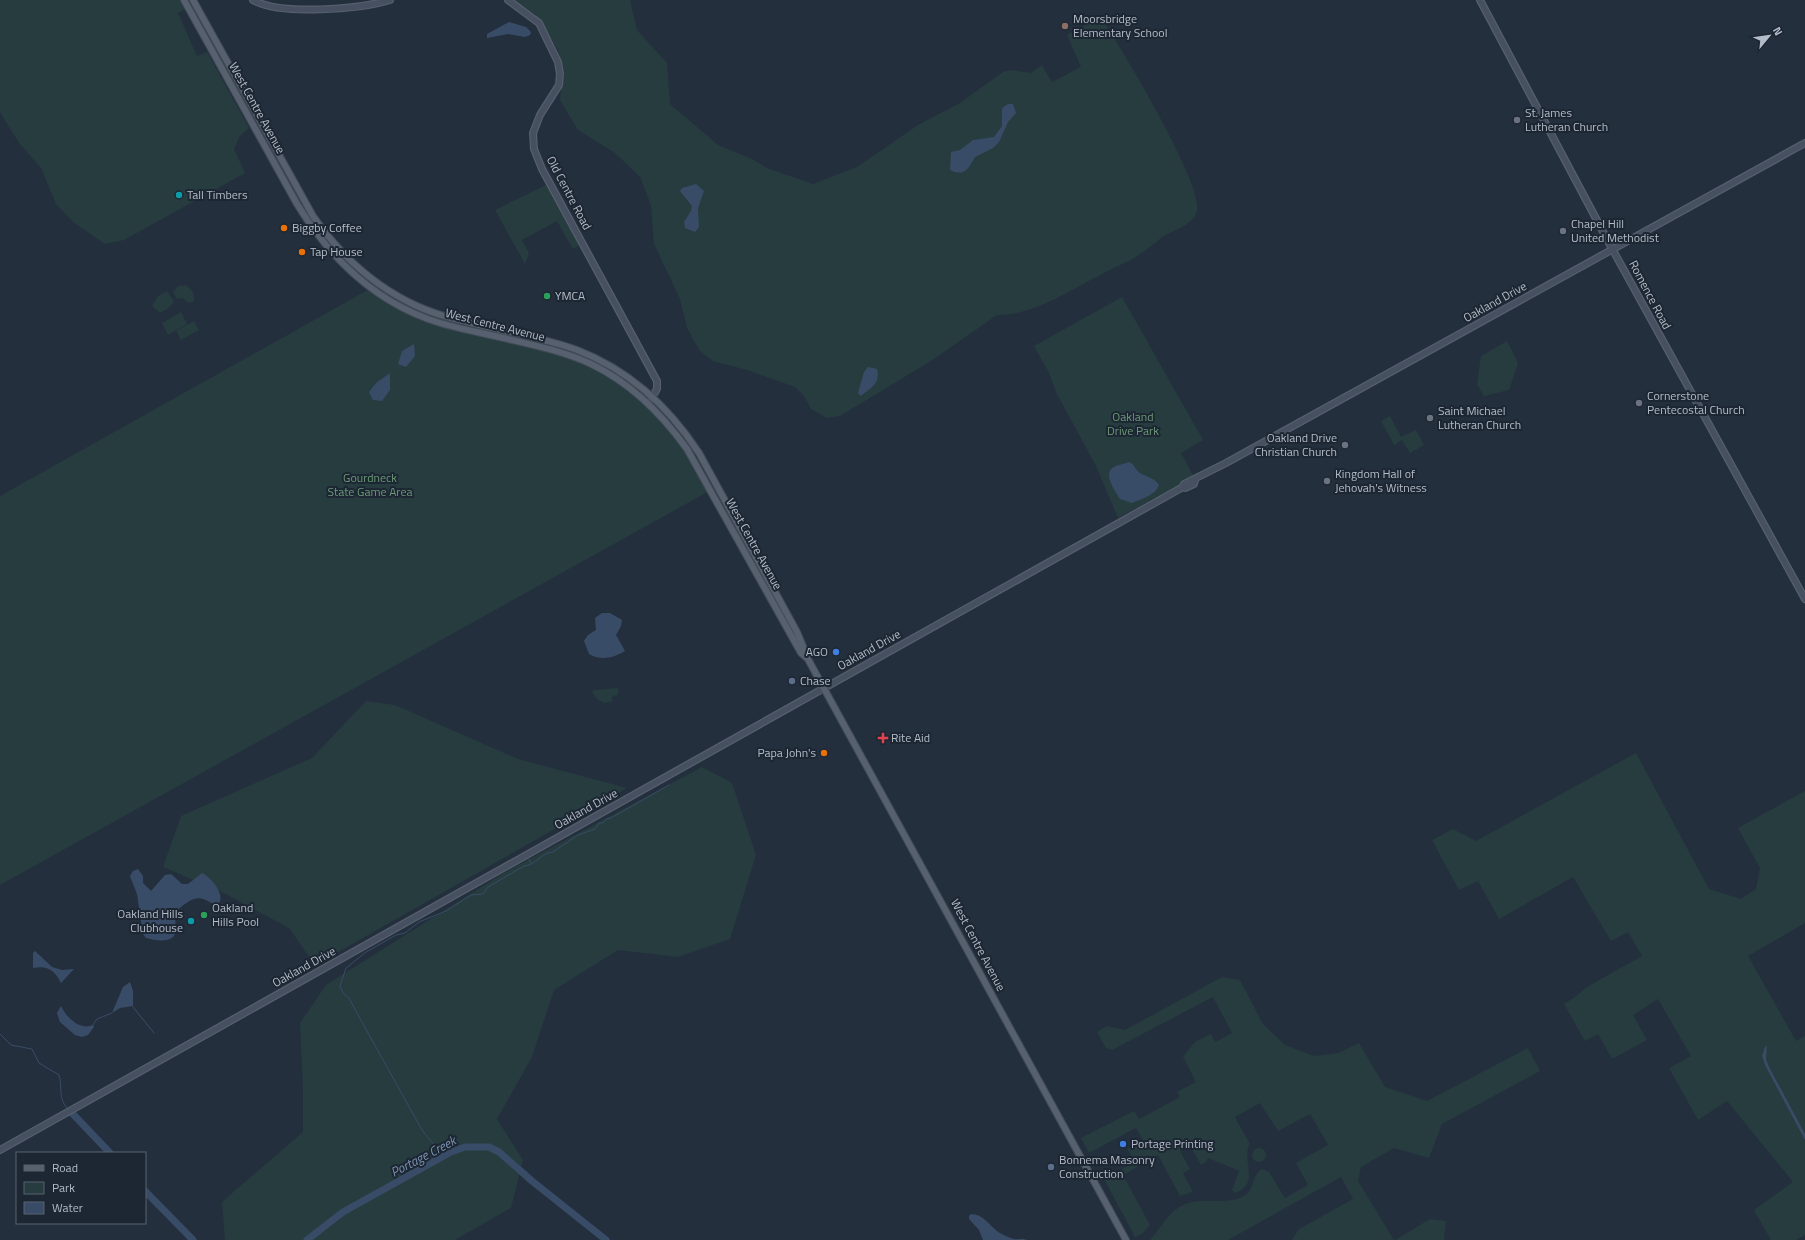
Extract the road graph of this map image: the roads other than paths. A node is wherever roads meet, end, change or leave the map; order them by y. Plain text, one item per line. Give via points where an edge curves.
1 (184, 0) edge
2 (193, 0) edge
3 (253, 0) edge
4 (390, 0) edge
5 (508, 0) edge
6 (1480, 0) edge
7 (1805, 143) edge
8 (1613, 250) junction
9 (653, 396) junction
10 (649, 403) junction
11 (1805, 599) edge
12 (809, 661) junction
13 (824, 687) junction
14 (0, 1150) edge
15 (1126, 1240) edge

1 - 10 main road, West Centre Avenue via 307,220 333,255 354,275 390,300 428,319 559,352 590,364 620,381
2 - 9 main road, West Centre Avenue via 314,216 335,245 369,277 401,298 431,312 578,350 622,373
3 - 4 street via 271,6 307,9 347,7
5 - 9 street, Old Centre Road via 539,23 558,62 559,85 538,120 533,133 534,149 542,169 656,379 658,386
6 - 8 street, Romence Road
7 - 8 street, Oakland Drive
8 - 11 street, Romence Road
8 - 13 street, Oakland Drive via 1184,484 1183,487
9 - 10 street, Old Centre Road
9 - 12 main road, West Centre Avenue via 699,454 797,632
10 - 12 main road, West Centre Avenue via 688,448 801,652
12 - 13 main road, West Centre Avenue
13 - 14 street, Oakland Drive
13 - 15 main road, West Centre Avenue

